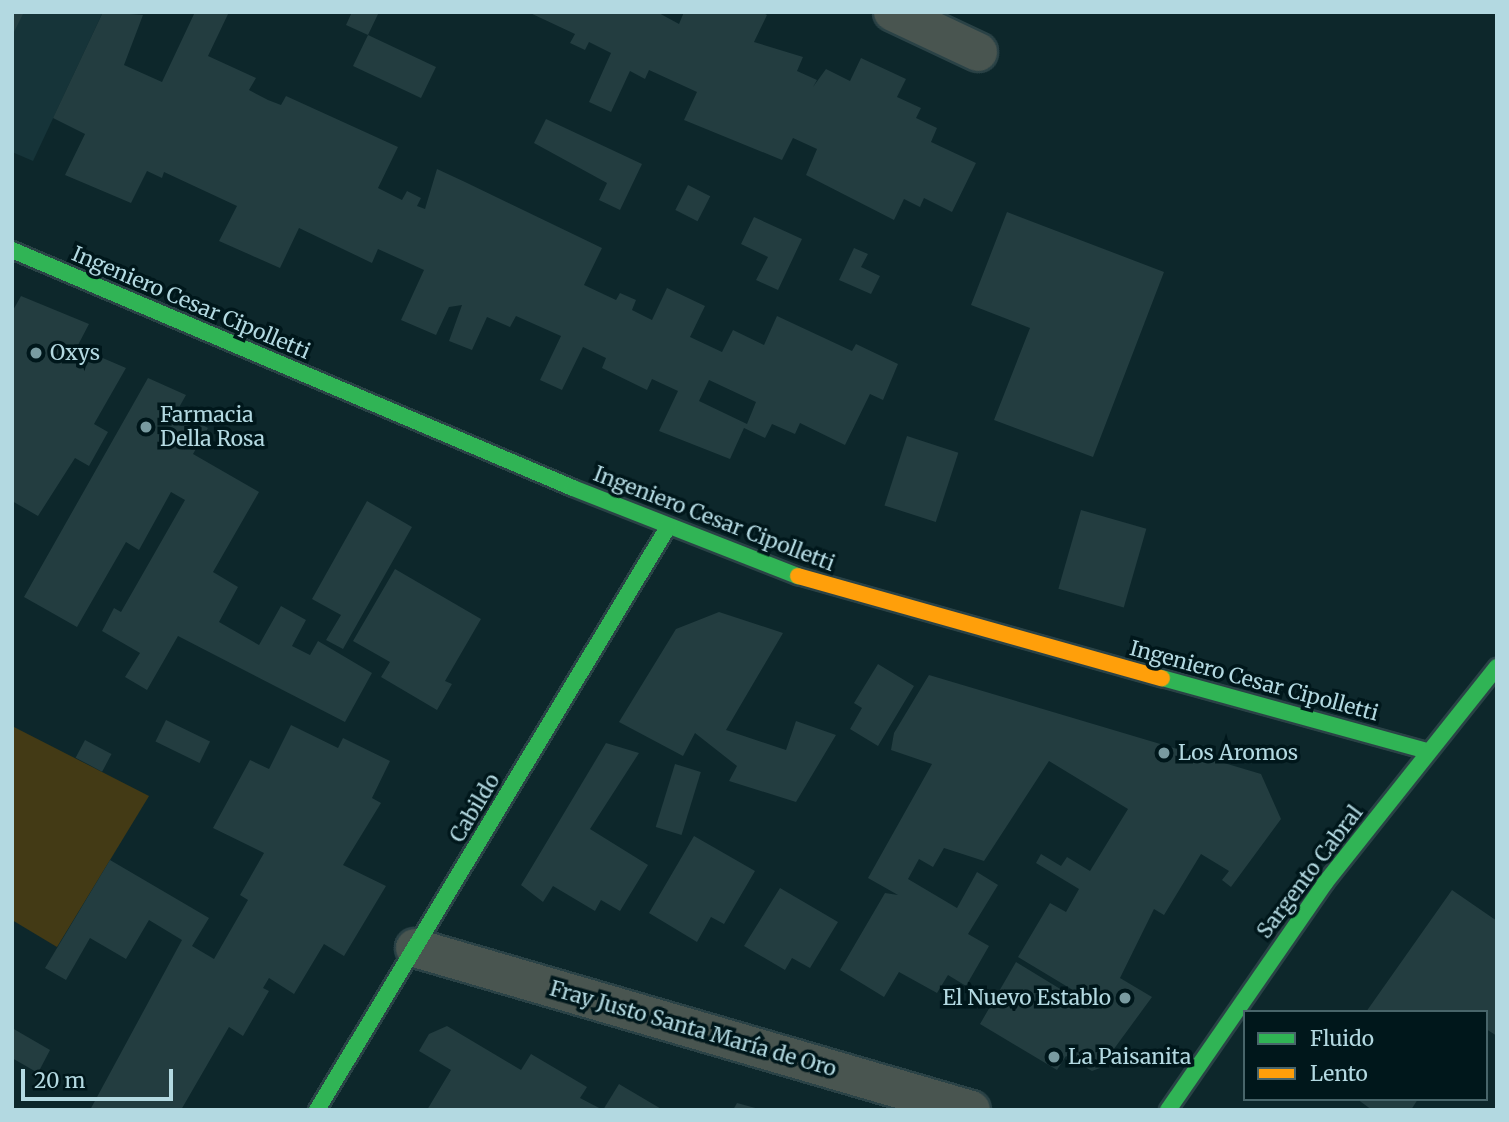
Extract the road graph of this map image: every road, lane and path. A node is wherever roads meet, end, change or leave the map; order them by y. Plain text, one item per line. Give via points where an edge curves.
1 (893, 12) edge
2 (978, 52) dead end
3 (12, 250) edge
4 (668, 527) junction
5 (1497, 667) edge
6 (1427, 751) junction
7 (415, 948) junction
8 (317, 1110) edge
9 (971, 1110) edge
10 (1168, 1110) edge

1 - 2 street
3 - 4 main road, Ingeniero Cesar Cipolletti
4 - 6 main road, Ingeniero Cesar Cipolletti via 811,581
4 - 7 main road, Cabildo
5 - 6 main road, Sargento Cabral
6 - 10 main road, Sargento Cabral via 1325,883
7 - 8 main road, Cabildo
7 - 9 street, Fray Justo Santa María de Oro

